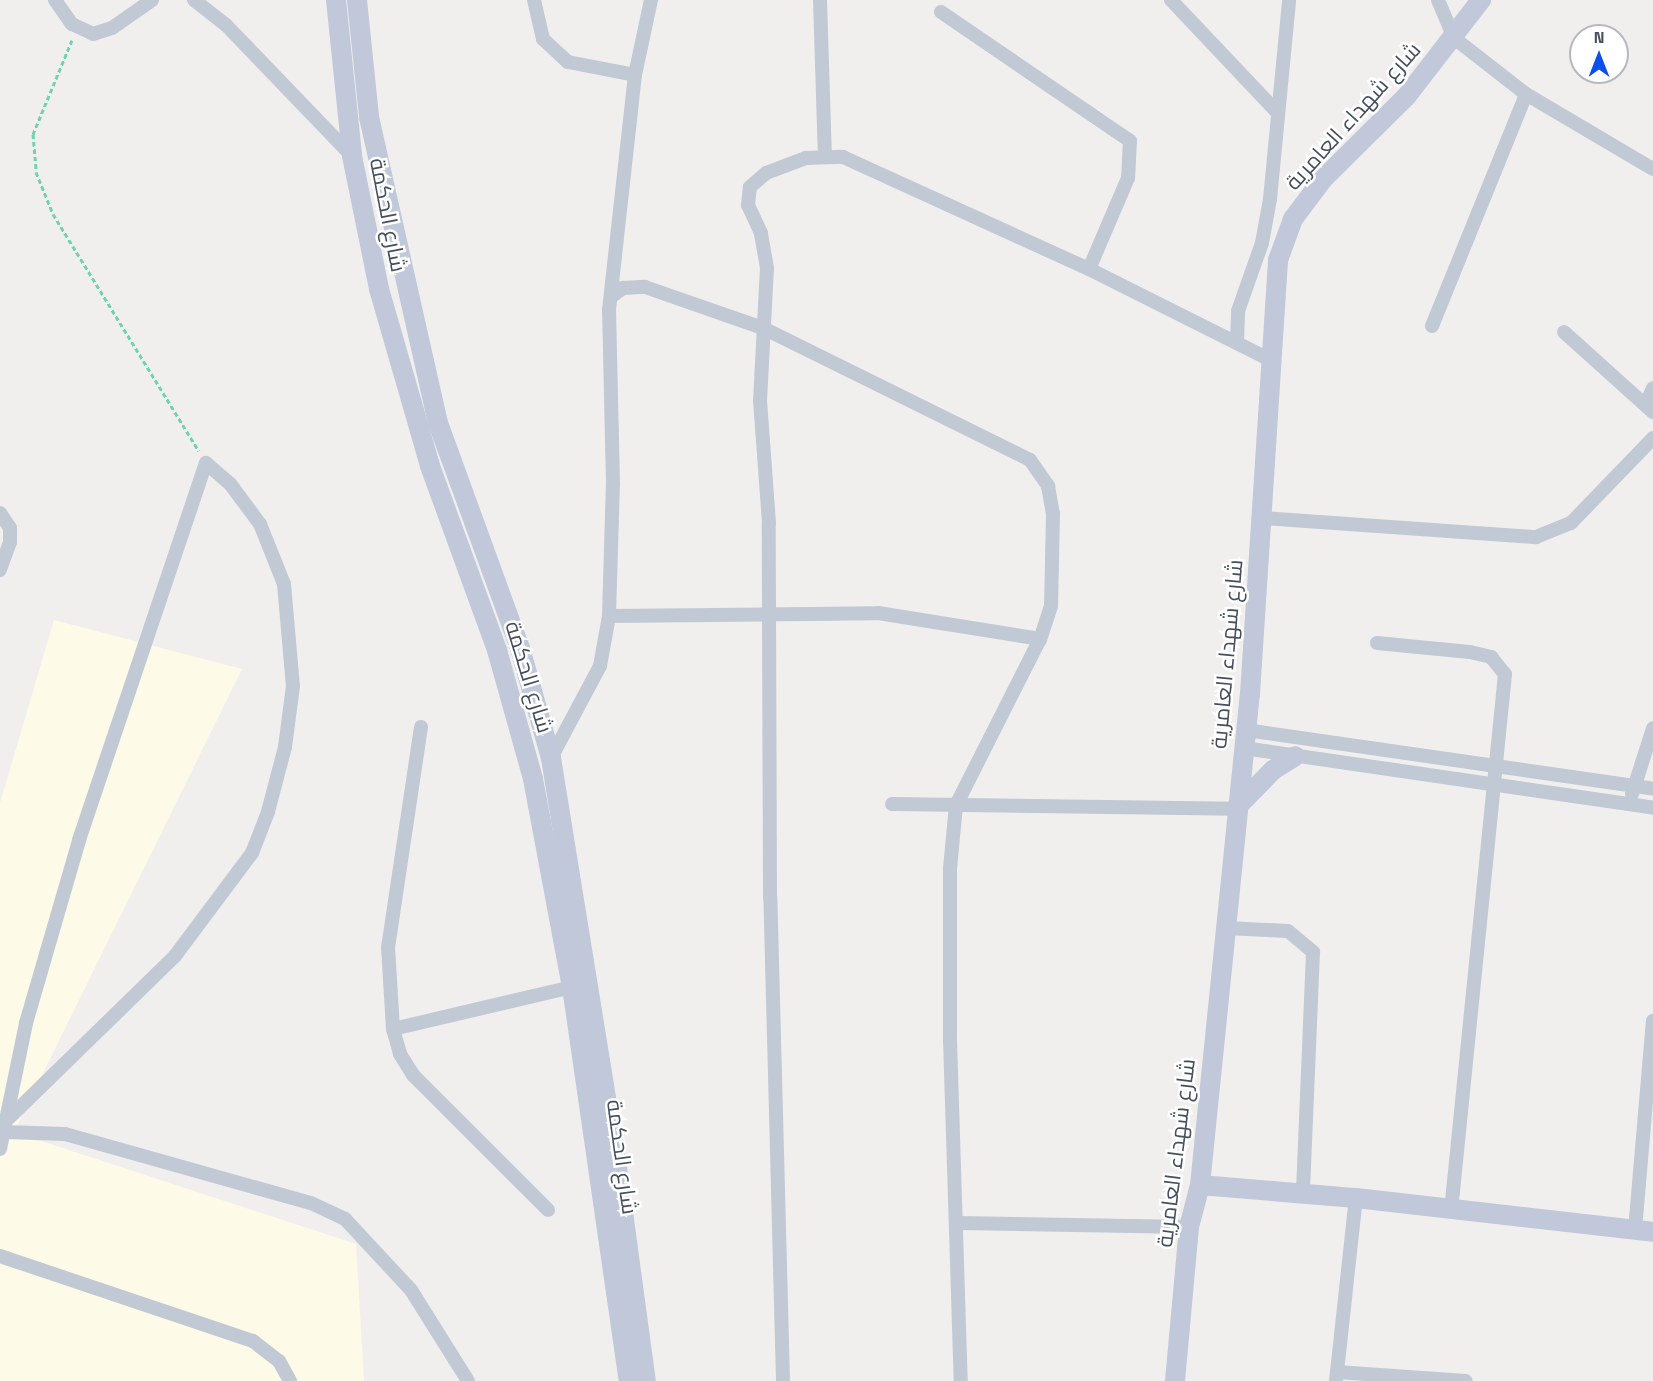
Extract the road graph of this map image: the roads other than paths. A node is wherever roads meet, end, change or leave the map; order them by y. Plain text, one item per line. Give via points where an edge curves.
1 (56, 0) edge
2 (152, 0) edge
3 (194, 0) edge
4 (336, 0) edge
5 (357, 0) edge
6 (534, 0) edge
7 (651, 0) edge
8 (820, 0) edge
9 (1171, 0) edge
10 (1289, 0) edge
11 (1438, 0) edge
12 (1481, 0) edge
13 (941, 12) dead end
14 (1454, 38) junction
15 (634, 75) junction
16 (1526, 94) junction
17 (1277, 112) junction
18 (352, 156) junction
19 (825, 157) junction
20 (1653, 169) edge
21 (1089, 269) junction
22 (612, 296) junction
23 (1432, 326) dead end
24 (763, 328) junction
25 (1564, 332) dead end
26 (1237, 343) junction
27 (1271, 360) junction
28 (1653, 388) edge
29 (1650, 407) edge
30 (1653, 438) edge
31 (0, 513) edge
32 (1262, 518) junction
33 (0, 570) edge
34 (769, 614) junction
35 (609, 616) junction
36 (1040, 639) junction
37 (1377, 643) dead end
38 (422, 728) dead end
39 (1653, 728) edge
40 (1245, 739) junction
41 (1295, 756) junction
42 (551, 758) junction
43 (1495, 767) junction
44 (1496, 787) junction
45 (1635, 787) junction
46 (1653, 789) edge
47 (892, 804) dead end
48 (956, 805) junction
49 (1629, 805) junction
50 (1653, 808) edge
51 (1235, 809) junction
52 (1225, 928) junction
53 (572, 987) junction
54 (1653, 1021) edge
55 (393, 1029) junction
56 (7, 1125) junction
57 (0, 1149) edge
58 (1200, 1185) junction
59 (1303, 1192) junction
60 (1356, 1198) junction
61 (548, 1210) dead end
62 (1451, 1211) junction
63 (957, 1223) junction
64 (1189, 1227) junction
65 (1644, 1231) edge
66 (0, 1256) edge
67 (1337, 1377) edge
68 (290, 1381) edge
69 (468, 1381) edge
70 (629, 1381) edge
71 (646, 1381) edge
72 (783, 1381) edge
73 (961, 1381) edge
74 (1175, 1381) edge
75 (1466, 1381) edge

1 - 2 street via 72,24 93,34 103,32
3 - 18 street via 226,25
4 - 18 street, شارع الحكمة
5 - 42 street, شارع الحكمة via 380,170 438,423 520,648
6 - 15 street via 543,39 568,62
7 - 15 street
8 - 19 street
9 - 17 street
10 - 17 street
11 - 14 street
12 - 14 street, شارع شهداء العامرية
13 - 21 street via 1130,141 1130,172
14 - 16 street
14 - 27 street, شارع شهداء العامرية via 1406,98 1323,179 1293,219 1278,260
15 - 22 street
16 - 20 street
16 - 23 street
17 - 26 street via 1270,199 1262,243 1238,311
18 - 53 street, شارع الحكمة via 361,216 400,366 526,748
19 - 21 street via 843,158
19 - 24 street via 806,158 766,173 750,187 748,205 761,233 767,268
21 - 26 street
22 - 24 street via 623,288 645,287
22 - 35 street
24 - 34 street via 760,401 769,523
24 - 36 street via 1039,468 1053,513 1054,558 1051,606
25 - 29 street
26 - 27 street
27 - 32 street, شارع شهداء العامرية
28 - 29 street
30 - 32 street via 1571,523 1536,537
31 - 33 street via 10,528 10,542
32 - 40 street, شارع شهداء العامرية
34 - 35 street
34 - 36 street via 878,613
34 - 72 street via 770,897
35 - 42 street via 600,666
36 - 48 street
37 - 43 street via 1470,652 1501,663 1506,686
38 - 55 street via 388,947
39 - 45 street
40 - 41 street
40 - 43 street
40 - 51 street, شارع شهداء العامرية
41 - 44 street
41 - 51 street via 1273,771
42 - 71 street, شارع الحكمة via 615,1153
43 - 44 street
43 - 45 street
44 - 49 street
44 - 62 street
45 - 46 street
45 - 49 street
47 - 48 street
48 - 51 street
48 - 63 street via 950,868 950,994
49 - 50 street
51 - 52 street, شارع شهداء العامرية
52 - 58 street, شارع شهداء العامرية
52 - 59 street via 1288,931 1313,952
53 - 55 street
53 - 70 street, شارع الحكمة
54 - 65 street
55 - 61 street via 400,1054 413,1075
56 - 56 street via 16,1064 79,840 206,463 231,485 260,524 284,584 294,686 285,747 268,812 252,853 175,956
56 - 57 street
56 - 69 street via 65,1134 311,1203 345,1219 411,1290
58 - 59 street
58 - 64 street, شارع شهداء العامرية
59 - 60 street
60 - 62 street
60 - 67 street
62 - 65 street
63 - 64 street
63 - 73 street
64 - 74 street, شارع شهداء العامرية
66 - 68 street via 253,1341 279,1361
67 - 75 street

